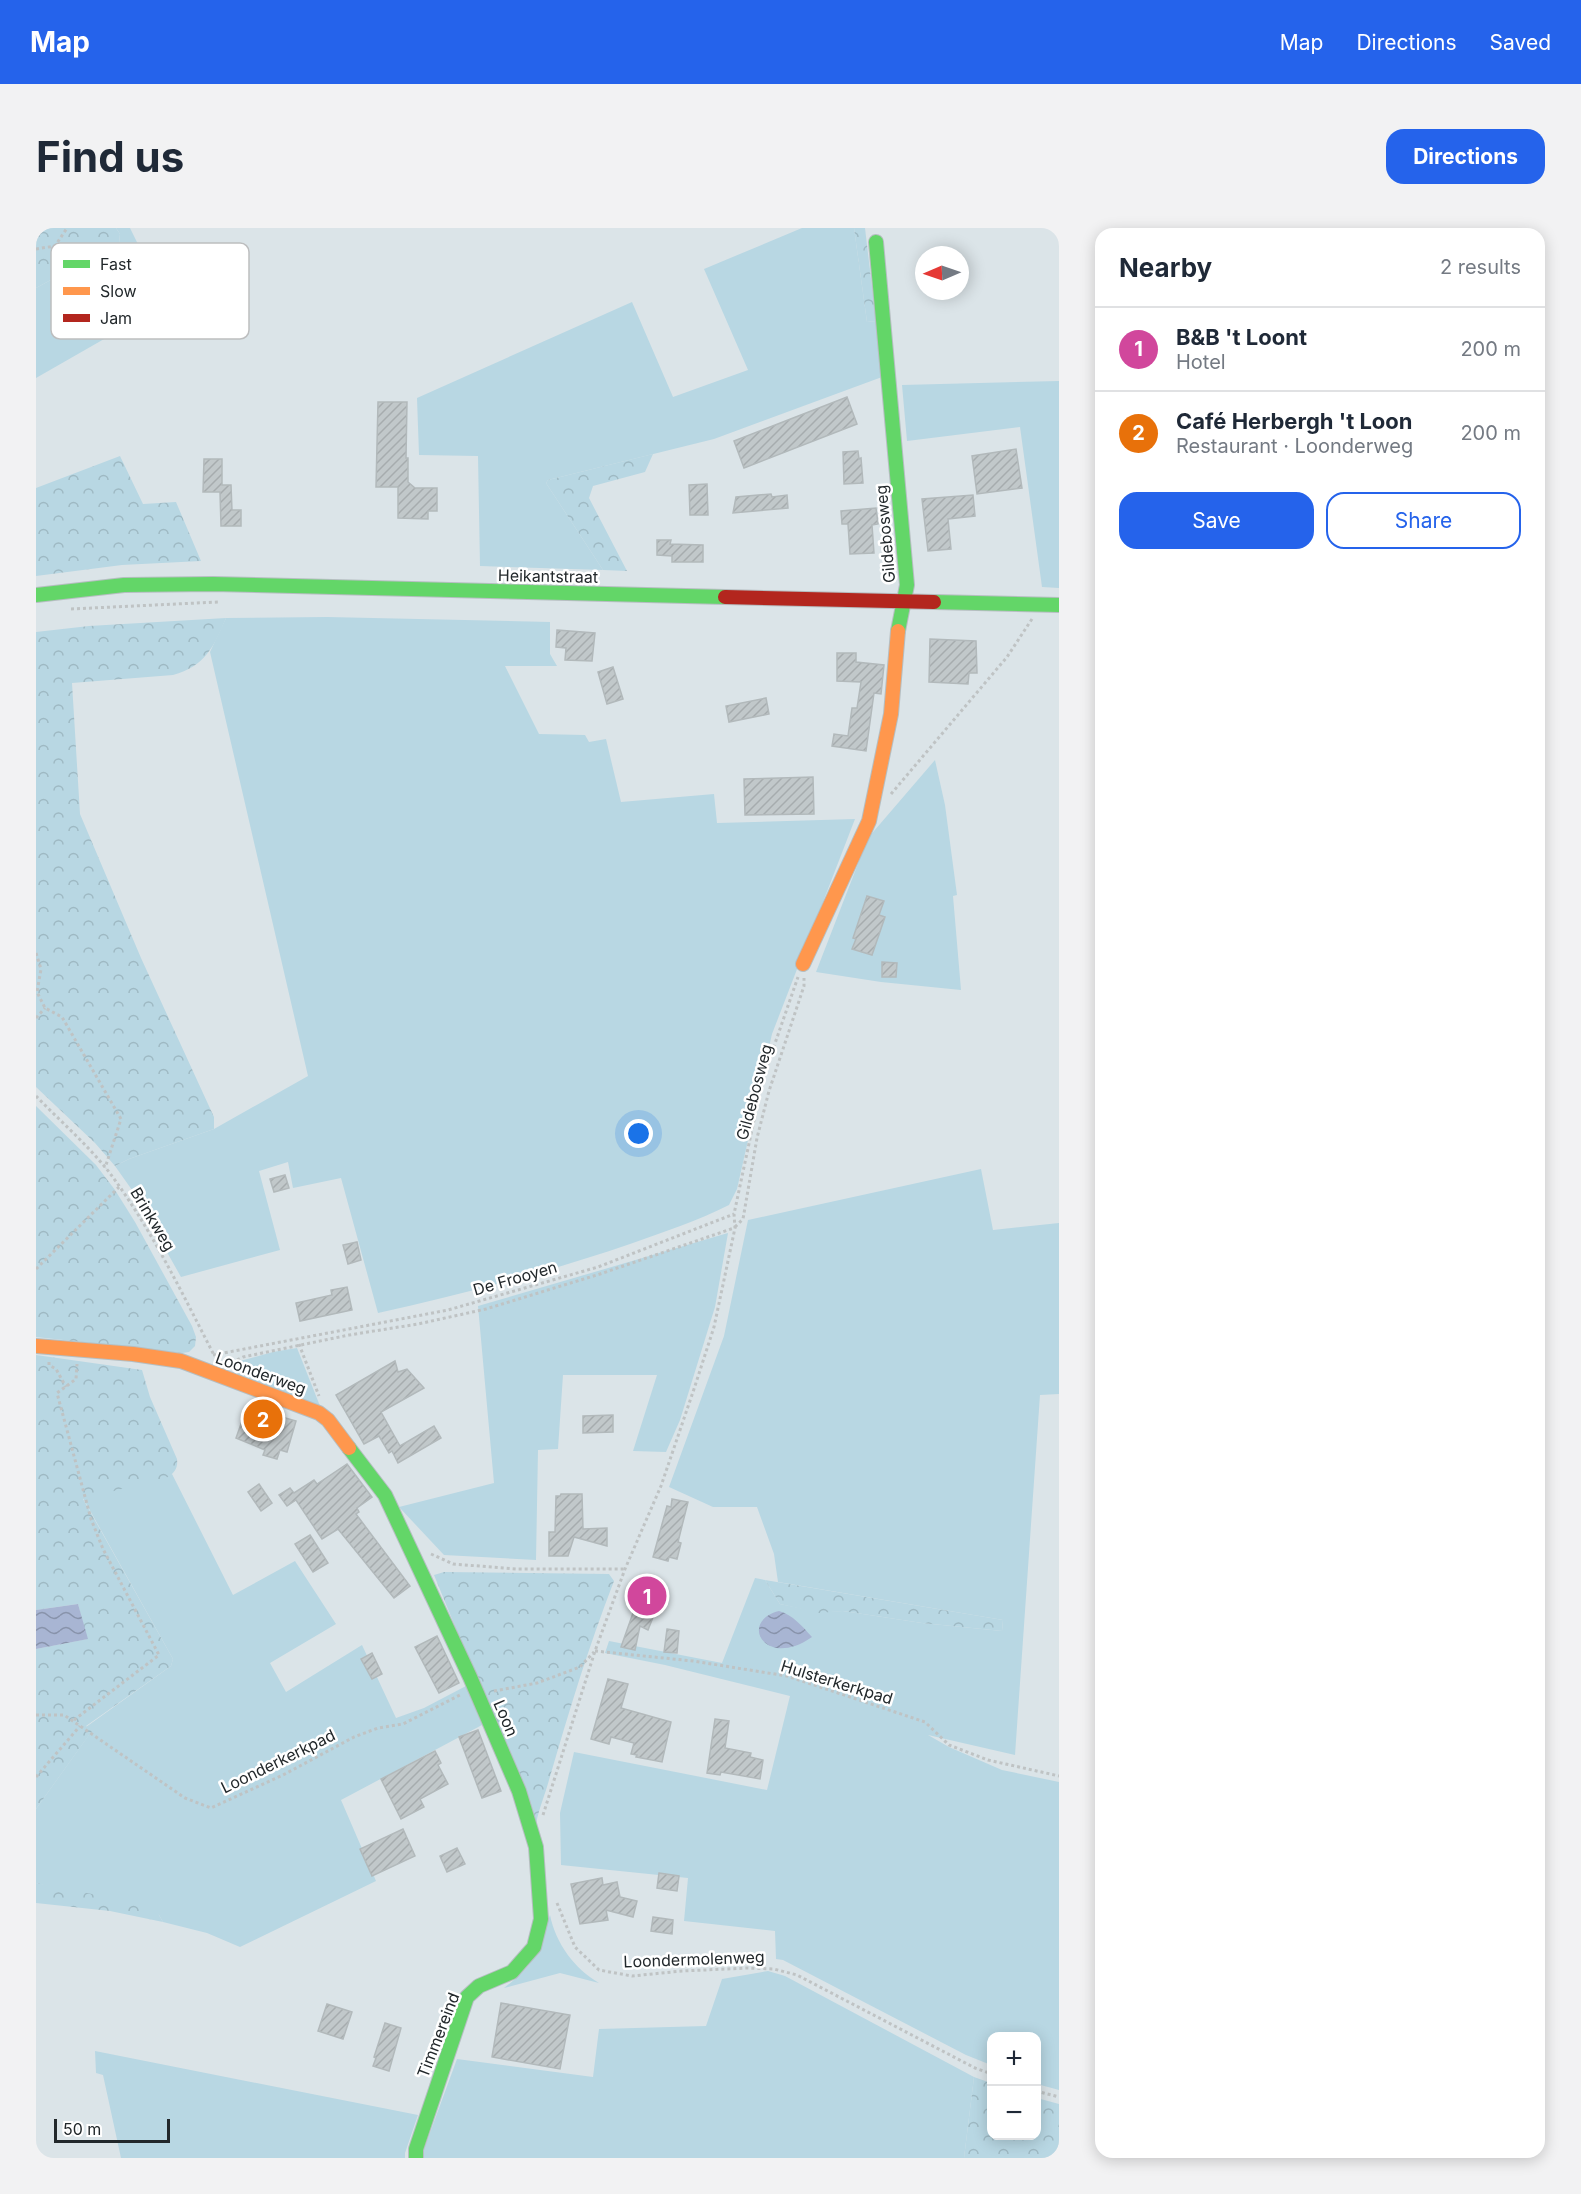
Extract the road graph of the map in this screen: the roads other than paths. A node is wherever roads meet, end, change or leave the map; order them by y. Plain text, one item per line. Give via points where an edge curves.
1 (876, 242) dead end
2 (36, 595) edge
3 (905, 601) junction
4 (1059, 605) edge
5 (803, 964) road end
6 (43, 1346) edge
7 (405, 1541) joint
8 (541, 1919) joint
9 (416, 2158) edge

1 - 3 street, Gildebosweg via 907,585
2 - 3 street, Heikantstraat via 124,585 213,584
3 - 4 street, Heikantstraat
3 - 5 street, Gildebosweg via 899,619 891,714 869,821
6 - 7 street, Loonderweg via 181,1361 309,1409 328,1420 384,1495
7 - 8 street, Loon via 519,1791 536,1847
8 - 9 street, Timmereind via 534,1947 512,1972 479,1986 467,1997

